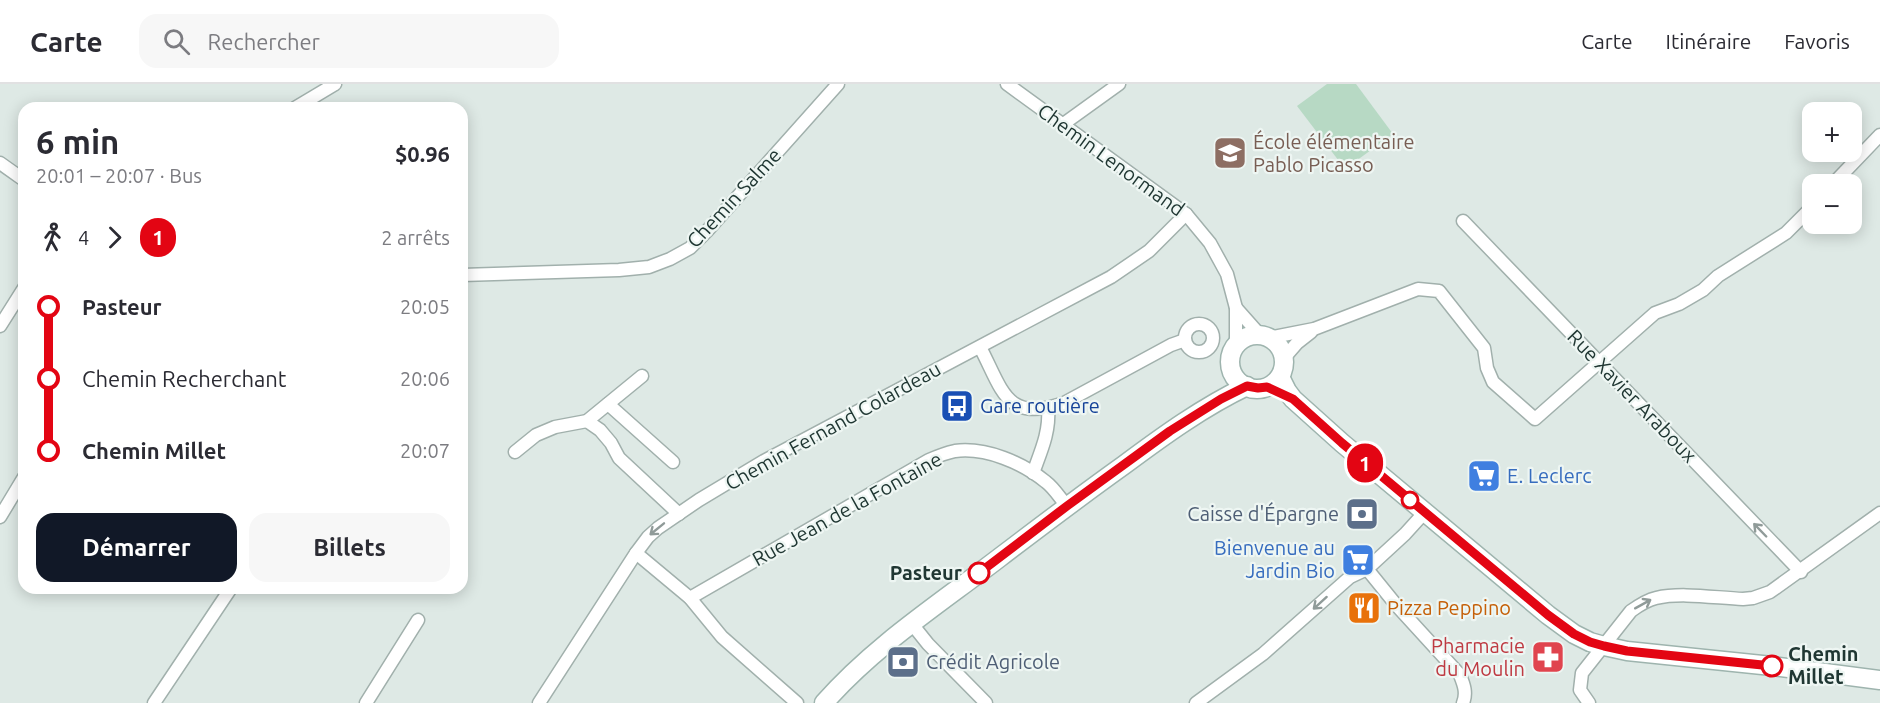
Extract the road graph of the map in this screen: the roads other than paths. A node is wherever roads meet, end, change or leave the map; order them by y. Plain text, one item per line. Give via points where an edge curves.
1 (335, 84) edge
2 (838, 84) edge
3 (1007, 84) edge
4 (1119, 84) edge
5 (306, 102) edge
6 (1062, 125) junction
7 (1880, 135) edge
8 (0, 163) edge
9 (1843, 174) edge
10 (18, 176) edge
11 (1186, 214) junction
12 (1802, 217) edge
13 (1463, 222) dead end
14 (468, 275) edge
15 (18, 298) edge
16 (1236, 308) junction
17 (0, 326) edge
18 (1314, 329) junction
19 (1264, 336) junction
20 (1185, 340) dead end
21 (1236, 345) junction
22 (980, 347) junction
23 (1284, 358) junction
24 (1600, 362) junction
25 (1232, 370) junction
26 (642, 376) dead end
27 (1273, 382) junction
28 (1247, 386) junction
29 (608, 404) junction
30 (1048, 408) junction
31 (586, 421) junction
32 (1170, 431) junction
33 (515, 452) dead end
34 (674, 462) dead end
35 (1033, 473) junction
36 (18, 487) edge
37 (1067, 506) junction
38 (1425, 512) junction
39 (1880, 513) edge
40 (679, 514) junction
41 (0, 517) edge
42 (636, 553) junction
43 (1367, 569) junction
44 (1801, 572) junction
45 (227, 594) edge
46 (690, 598) junction
47 (418, 620) dead end
48 (912, 624) junction
49 (1604, 646) junction
50 (1880, 680) edge
51 (154, 703) edge
52 (366, 703) edge
53 (539, 703) edge
54 (797, 703) edge
55 (824, 703) edge
56 (986, 703) edge
57 (1196, 703) edge
58 (1463, 703) edge
59 (1589, 703) edge

1 - 5 street
2 - 14 street, Chemin Salme via 707,231 690,248 670,259 649,267 619,270
3 - 6 street, Chemin Lenormand
4 - 6 street
6 - 11 street, Chemin Lenormand
7 - 9 street
8 - 10 street
11 - 16 street, Chemin Lenormand via 1210,243 1227,274
11 - 22 street, Chemin Fernand Colardeau via 1130,265
12 - 24 street via 1703,290 1655,313
13 - 24 street, Rue Xavier Araboux
15 - 17 street
16 - 19 street, Chemin Lenormand
16 - 21 street, Chemin Lenormand
18 - 19 street
18 - 23 street
18 - 24 street via 1418,289 1439,291 1484,348 1493,382 1535,419
19 - 21 main road via 1251,336
19 - 23 main road via 1276,342
20 - 30 street
21 - 25 main road
22 - 30 street via 1008,399 1019,408
22 - 40 street, Chemin Fernand Colardeau via 764,461
23 - 27 main road
44 -> 24 street, Rue Xavier Araboux
25 - 28 main road
25 - 32 main road
26 - 29 street
27 - 28 main road via 1258,388
27 - 38 main road
28 - 32 main road
29 - 31 street
29 - 34 street
30 - 35 street via 1046,439
31 - 33 street via 536,435
31 - 40 street via 600,430 619,458
32 - 37 main road
35 - 37 street, Rue Jean de la Fontaine
35 - 46 street, Rue Jean de la Fontaine via 984,452 945,454
36 - 41 street
37 - 48 main road
38 - 43 street
38 - 49 main road via 1548,615 1574,634
39 - 44 street
40 -> 42 street, Chemin Fernand Colardeau via 653,532
42 - 46 street
42 - 53 street, Chemin Fernand Colardeau
43 -> 57 street via 1350,577 1263,654
43 - 58 street via 1460,675 1465,686
49 -> 44 street via 1631,611 1654,598 1753,598
45 - 51 street
46 - 54 street via 722,637
47 - 52 street
48 - 55 main road via 848,677
48 - 56 street
49 - 50 main road
49 - 59 street via 1582,673 1580,690

